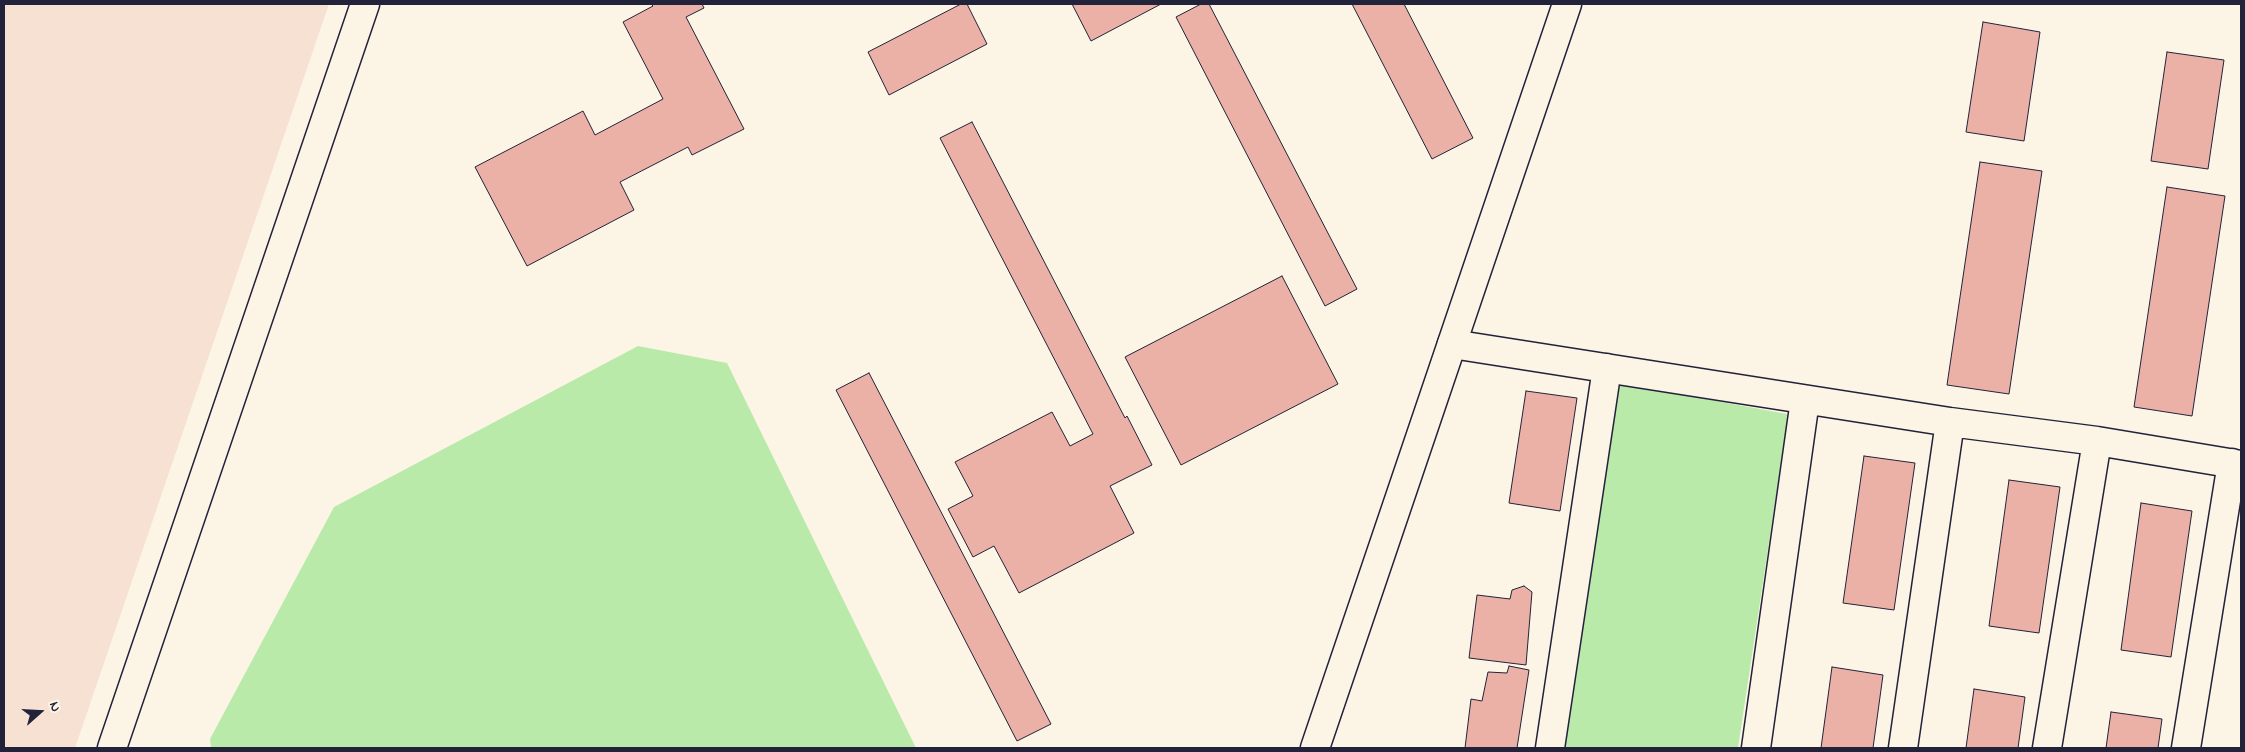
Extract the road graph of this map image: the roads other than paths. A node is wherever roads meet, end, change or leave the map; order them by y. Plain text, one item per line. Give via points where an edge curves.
1 (365, 4) edge
2 (1567, 4) edge
3 (1452, 344) junction
4 (1607, 368) junction
5 (1805, 400) junction
6 (1950, 422) junction
7 (2097, 441) junction
8 (2236, 464) edge
9 (112, 748) edge
10 (1315, 748) edge
11 (1550, 748) edge
12 (1756, 748) edge
13 (1903, 748) edge
14 (2047, 748) edge
15 (2186, 748) edge

1 - 9 street
2 - 3 street
3 - 4 street
3 - 10 street
4 - 5 street
4 - 11 street
5 - 6 street
5 - 12 street
6 - 7 street
6 - 13 street
7 - 8 street
7 - 14 street
8 - 15 street

